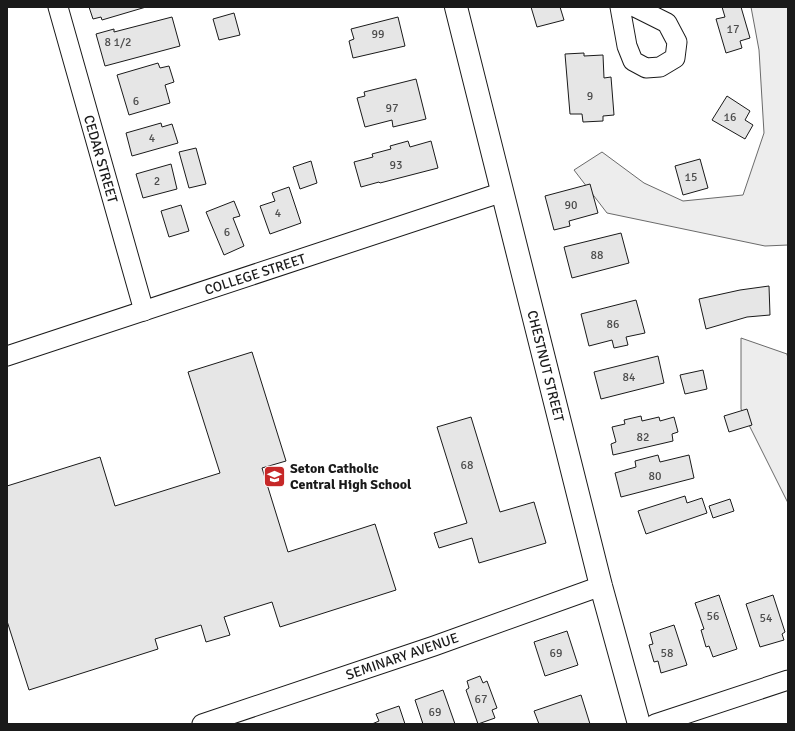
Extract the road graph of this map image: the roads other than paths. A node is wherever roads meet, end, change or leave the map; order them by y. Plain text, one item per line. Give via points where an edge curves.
1 (58, 7) edge
2 (456, 7) edge
3 (620, 7) edge
4 (635, 7) edge
5 (503, 192) junction
6 (144, 311) junction
7 (7, 356) edge
8 (601, 586) junction
9 (788, 680) edge
10 (202, 724) edge
11 (639, 724) edge
12 (655, 724) edge

1 - 6 street, CEDAR STREET
2 - 5 street, CHESTNUT STREET
3 - 4 street via 627,46 633,61 646,68 660,67 674,58 677,42 667,23
5 - 6 street, COLLEGE STREET
5 - 8 street, CHESTNUT STREET
6 - 7 street, COLLEGE STREET
8 - 10 street, SEMINARY AVENUE via 434,646
8 - 11 street, CHESTNUT STREET
9 - 12 street

